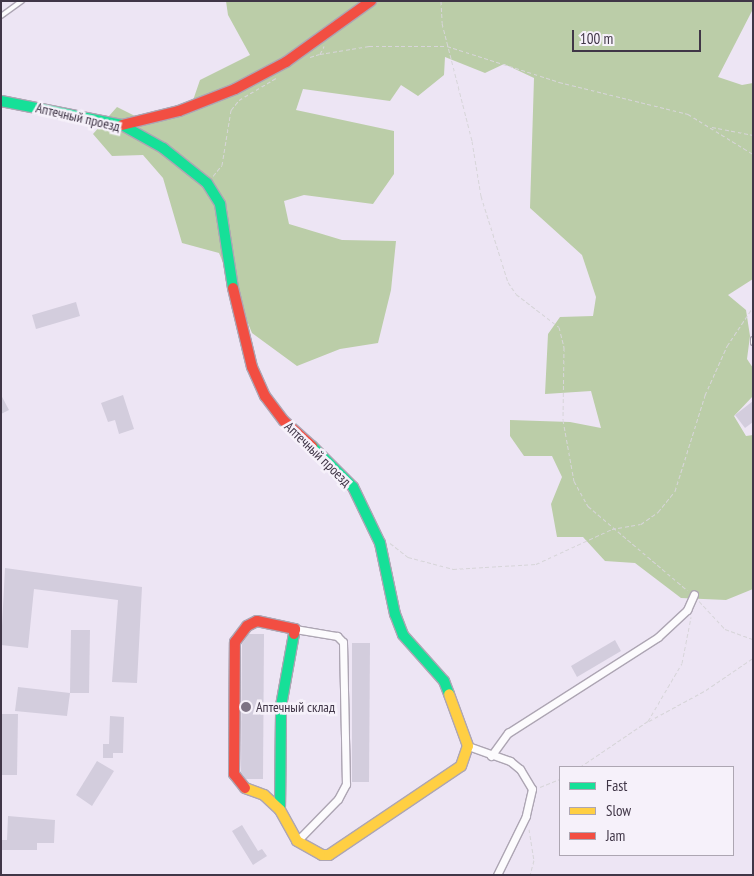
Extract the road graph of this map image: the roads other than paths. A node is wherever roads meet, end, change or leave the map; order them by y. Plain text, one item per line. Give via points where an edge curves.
1 (22, 1) edge
2 (371, 1) edge
3 (1, 16) edge
4 (1, 101) edge
5 (122, 125) junction
6 (753, 339) edge
7 (753, 343) edge
8 (694, 594) road end
9 (295, 629) junction
10 (468, 746) junction
11 (491, 756) junction
12 (280, 810) junction
13 (298, 841) junction
14 (497, 875) edge

1 - 3 lane
2 - 5 street via 286,62 235,89 179,111
4 - 5 street, Аптечный проезд
5 - 10 street, Аптечный проезд via 163,148 208,182 224,220 232,285 252,367 265,396 284,421 354,487 380,543 403,636 444,681
6 - 7 lane
8 - 11 street via 687,610 658,637 508,733
9 - 12 street via 281,706
9 - 12 street via 256,621 240,632 235,642 234,774 244,788 264,796
9 - 13 street via 337,636 343,642 346,784 338,799
10 - 11 street
10 - 13 street via 465,758 452,775 329,854 322,855
11 - 14 street via 510,761 520,769 532,789 526,816
12 - 13 street

